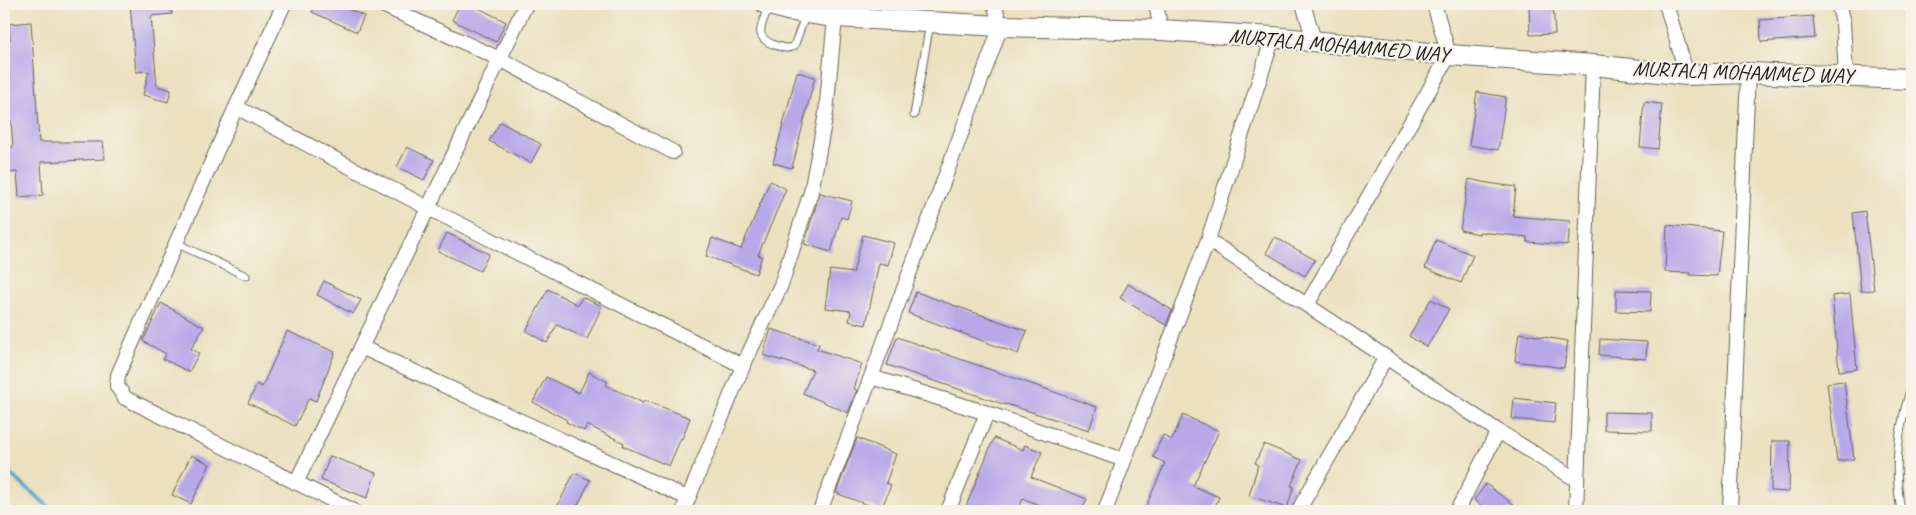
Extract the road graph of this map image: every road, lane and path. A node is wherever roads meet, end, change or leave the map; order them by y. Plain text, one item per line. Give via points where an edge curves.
1 (284, 4) edge
2 (380, 4) edge
3 (526, 4) edge
4 (768, 4) edge
5 (994, 4) edge
6 (1156, 4) edge
7 (1303, 4) edge
8 (1434, 4) edge
9 (1666, 4) edge
10 (1838, 4) edge
11 (833, 10) edge
12 (806, 13) junction
13 (930, 22) junction
14 (1001, 26) junction
15 (1161, 30) junction
16 (1273, 37) junction
17 (1314, 40) junction
18 (1449, 55) junction
19 (500, 59) junction
20 (1593, 65) junction
21 (1748, 73) junction
22 (1687, 75) junction
23 (1846, 76) junction
24 (1912, 81) edge
25 (236, 107) junction
26 (914, 115) dead end
27 (673, 152) dead end
28 (428, 208) junction
29 (1208, 240) junction
30 (176, 243) junction
31 (246, 276) dead end
32 (1307, 306) junction
33 (361, 347) junction
34 (1386, 357) junction
35 (743, 366) junction
36 (872, 377) junction
37 (1912, 384) edge
38 (987, 413) junction
39 (1498, 431) junction
40 (1124, 460) junction
41 (1578, 480) junction
42 (296, 483) junction
43 (685, 505) edge
44 (354, 511) edge
45 (820, 511) edge
46 (948, 511) edge
47 (1105, 511) edge
48 (1298, 511) edge
49 (1457, 511) edge
50 (1576, 511) edge
51 (1730, 511) edge
52 (1902, 511) edge

1 - 25 street
2 - 19 street
3 - 19 street
4 - 12 street, MURTALA MOHAMMED WAY
4 - 12 lane via 761,37 764,41 787,48 794,46
5 - 14 street
6 - 15 street
7 - 17 street
8 - 18 street
9 - 22 street
10 - 23 street via 1843,22
11 - 12 street, MURTALA MOHAMMED WAY
11 - 13 street, MURTALA MOHAMMED WAY
11 - 35 street via 826,113 811,192 781,285
13 - 14 street, MURTALA MOHAMMED WAY
13 - 26 lane
14 - 15 street, MURTALA MOHAMMED WAY
14 - 36 street
15 - 16 street, MURTALA MOHAMMED WAY
16 - 17 street, MURTALA MOHAMMED WAY
16 - 29 street
17 - 18 street, MURTALA MOHAMMED WAY
18 - 20 street, MURTALA MOHAMMED WAY
18 - 32 street
19 - 27 street
19 - 28 street
20 - 22 street, MURTALA MOHAMMED WAY
20 - 41 street
21 - 22 street, MURTALA MOHAMMED WAY
21 - 23 street, MURTALA MOHAMMED WAY
21 - 51 street
23 - 24 street, MURTALA MOHAMMED WAY
25 - 28 street
25 - 30 street
28 - 33 street
28 - 35 street
29 - 32 street
29 - 40 street
30 - 31 lane
30 - 42 street via 118,375 117,386 125,398
32 - 34 street
33 - 42 street
33 - 43 street
34 - 39 street
34 - 48 street
35 - 43 street
36 - 38 street
36 - 45 street
37 - 52 lane via 1896,460
38 - 40 street
38 - 46 street
39 - 41 street
39 - 49 street
40 - 47 street
41 - 50 street
42 - 44 street

